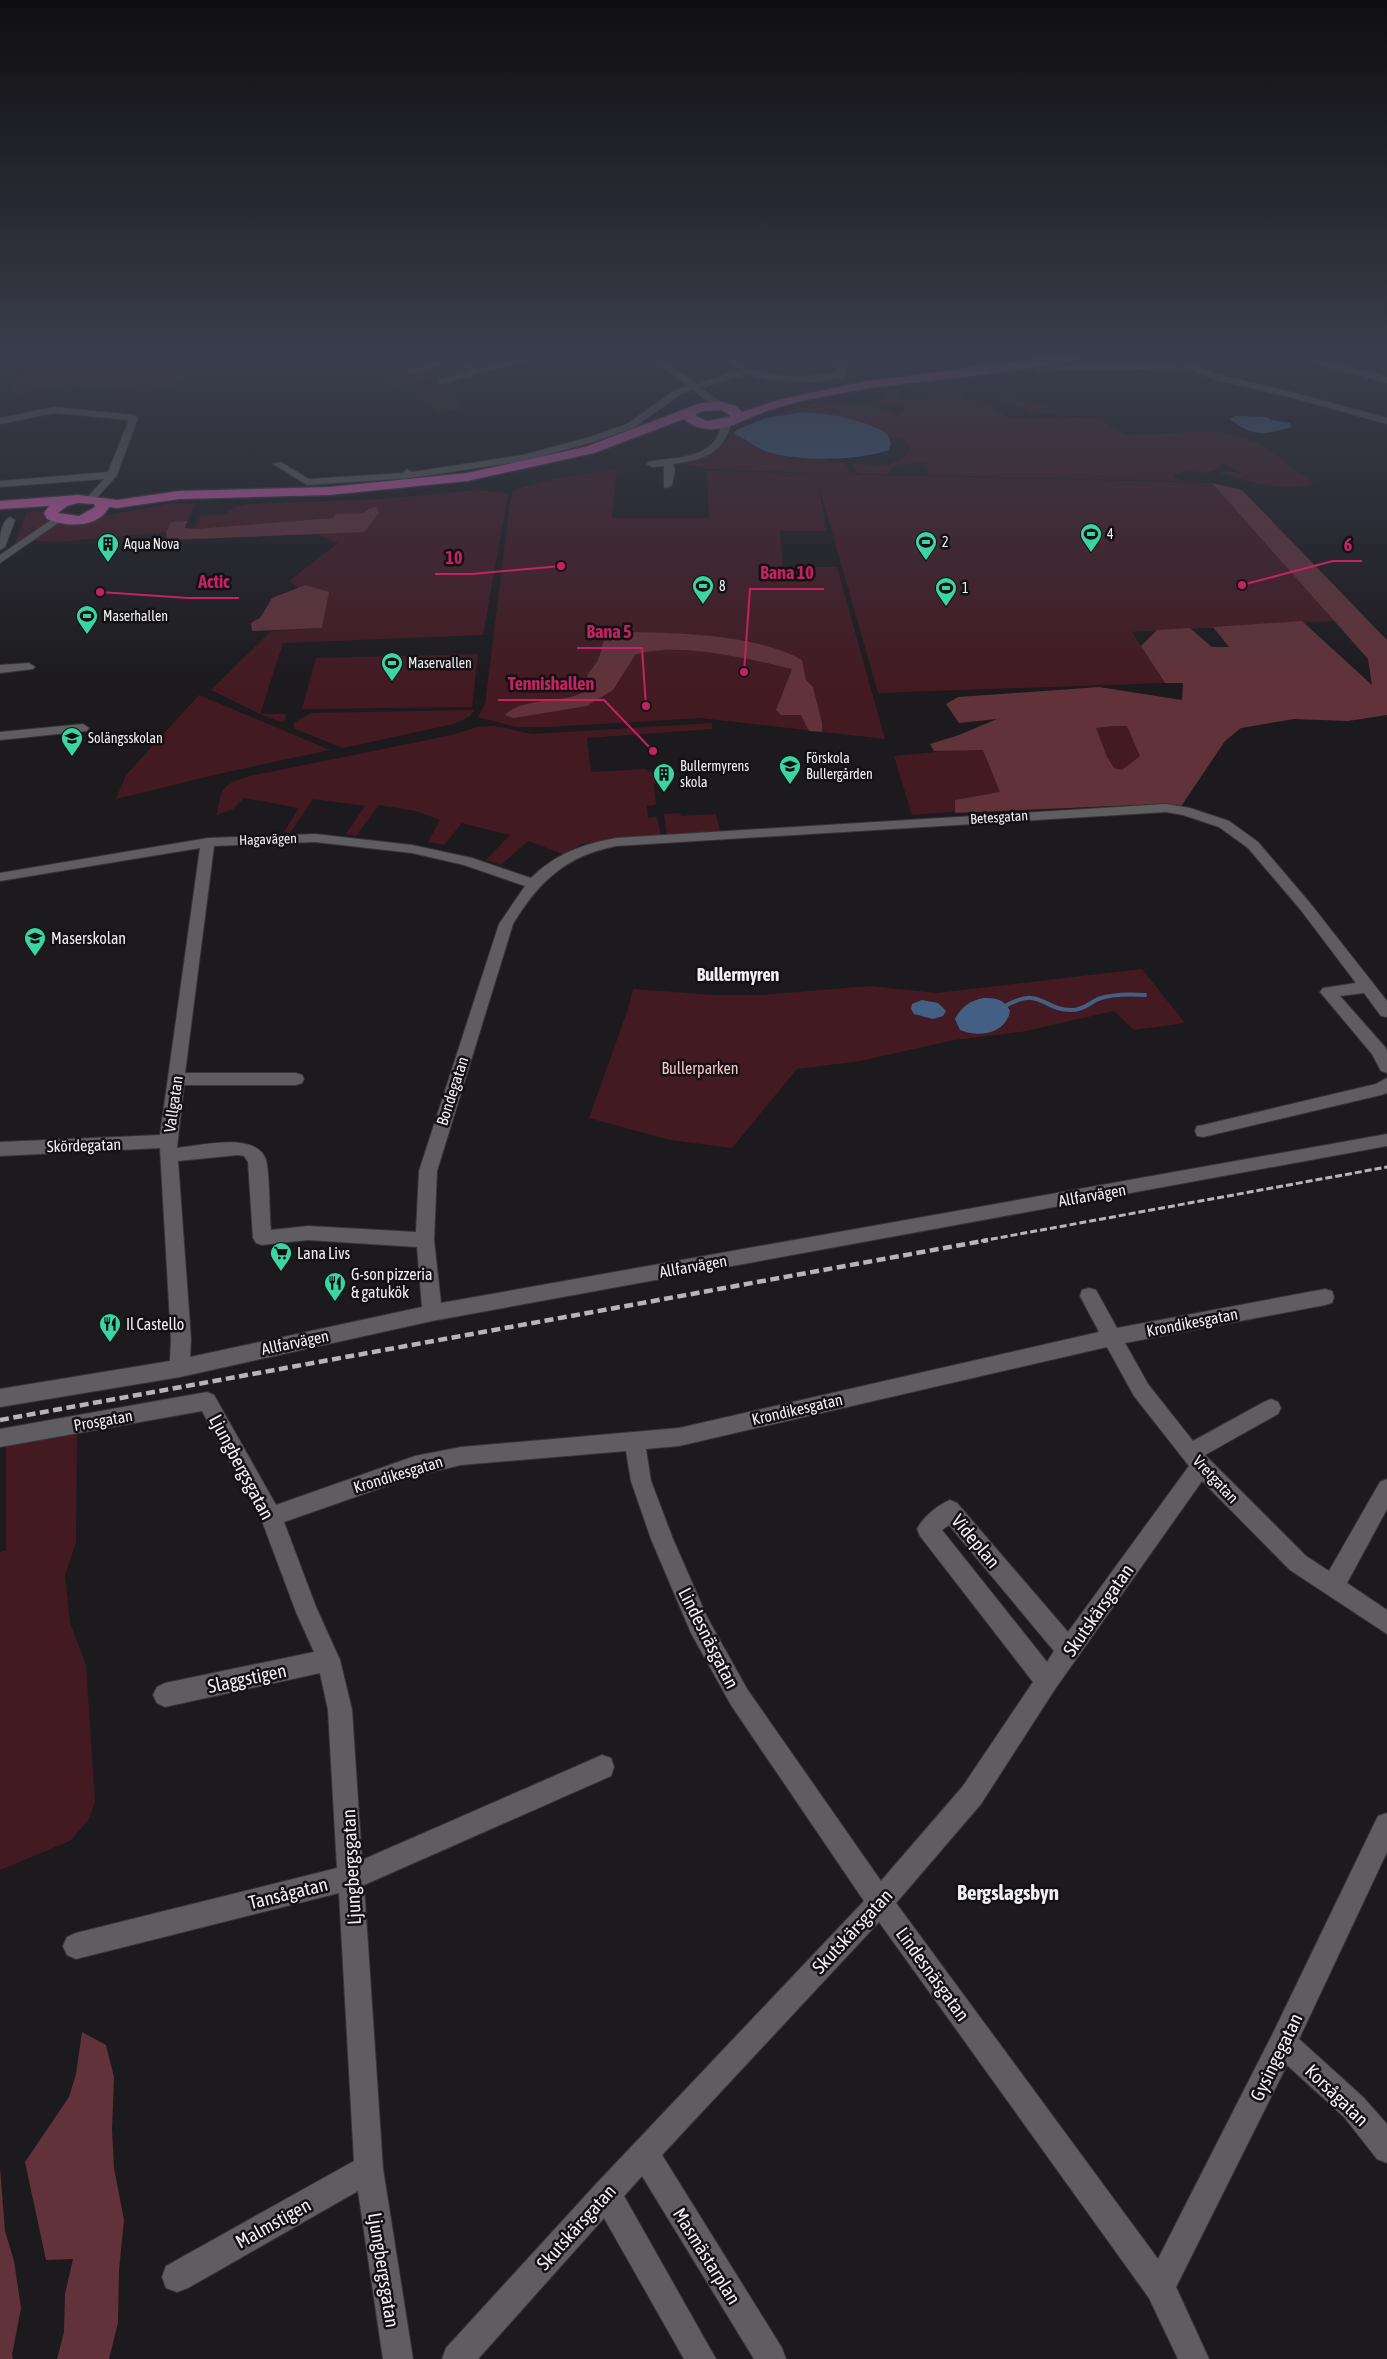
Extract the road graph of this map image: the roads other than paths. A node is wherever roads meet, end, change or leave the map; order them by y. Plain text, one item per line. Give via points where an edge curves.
1 (115, 466) edge
2 (281, 466) edge
3 (465, 466) edge
4 (523, 466) edge
5 (543, 466) edge
6 (669, 466) edge
7 (112, 475) junction
8 (0, 484) edge
9 (667, 484) dead end
10 (71, 500) junction
11 (96, 501) junction
12 (0, 505) edge
13 (5, 514) edge
14 (54, 516) junction
15 (92, 516) junction
16 (0, 547) edge
17 (12, 550) junction
18 (0, 560) edge
19 (29, 667) dead end
20 (0, 670) edge
21 (83, 728) dead end
22 (0, 736) edge
23 (208, 842) junction
24 (0, 877) edge
25 (534, 884) junction
26 (1368, 987) junction
27 (1387, 1012) edge
28 (1387, 1067) edge
29 (176, 1079) junction
30 (296, 1079) dead end
31 (1387, 1084) edge
32 (1203, 1131) dead end
33 (1387, 1140) edge
34 (0, 1148) edge
35 (168, 1148) junction
36 (425, 1240) junction
37 (1088, 1296) dead end
38 (1325, 1297) dead end
39 (432, 1313) junction
40 (1110, 1338) junction
41 (180, 1368) junction
42 (0, 1398) edge
43 (207, 1401) joint
44 (1271, 1408) dead end
45 (0, 1438) edge
46 (634, 1442) junction
47 (1196, 1459) junction
48 (1387, 1489) edge
49 (270, 1517) junction
50 (1333, 1586) junction
51 (1387, 1623) edge
52 (1069, 1651) junction
53 (329, 1660) junction
54 (1047, 1681) junction
55 (165, 1695) dead end
56 (602, 1767) dead end
57 (1387, 1825) edge
58 (352, 1877) junction
59 (880, 1902) junction
60 (76, 1946) dead end
61 (1283, 2043) junction
62 (1387, 2149) edge
63 (644, 2152) junction
64 (369, 2169) junction
65 (606, 2194) junction
66 (178, 2277) dead end
67 (1160, 2287) junction
68 (398, 2359) edge
69 (457, 2359) edge
70 (701, 2359) edge
71 (771, 2359) edge
72 (1194, 2359) edge

1 - 7 street
2 - 3 street via 307,482
4 - 11 highway via 467,477 329,490 194,495 117,504
5 - 15 highway via 438,487 327,496 178,500
6 - 9 street
7 - 8 street
7 - 11 street
10 - 11 highway
10 - 12 highway
10 - 14 highway via 58,504
11 - 15 highway via 102,505 100,511
13 - 14 highway via 31,508
13 - 16 street
14 - 15 highway via 76,520
14 - 17 street
16 - 17 street
17 - 18 street
19 - 20 street
21 - 22 street
23 - 24 street, Hagavägen
23 - 25 street, Hagavägen via 308,838 352,841 466,861
23 - 29 street, Vallgatan
25 - 26 street, Betesgatan via 561,860 582,849 616,842 1166,808 1224,824 1248,840
25 - 36 street, Bondegatan via 521,898 506,924 445,1110 428,1171
26 - 27 street, Betesgatan
26 - 28 street via 1328,992 1378,1051
29 - 30 street
29 - 35 street, Vallgatan
31 - 32 street via 1381,1089
33 - 39 street, Allfarvägen
34 - 35 street, Skördegatan
35 - 36 street, Skördegatan via 238,1148 250,1151 257,1160 262,1238 308,1233
35 - 41 street, Vallgatan via 181,1339
36 - 39 street, Bondegatan
37 - 40 street, Vretgatan
38 - 40 street, Krondikesgatan
39 - 41 street, Allfarvägen
40 - 46 street, Krondikesgatan via 679,1437
40 - 47 street, Vretgatan via 1141,1390
41 - 42 street, Allfarvägen
43 - 45 street, Prosgatan
43 - 49 street, Ljungbergsgatan
44 - 47 street, Skutskärsgatan
46 - 49 street, Krondikesgatan via 461,1456 415,1466
46 - 59 street, Lindesnäsgatan via 647,1498 699,1625 739,1697
47 - 50 street, Vretgatan via 1298,1563
47 - 52 street, Skutskärsgatan
48 - 50 street
49 - 53 street, Ljungbergsgatan
50 - 51 street, Vretgatan
52 - 54 street, Skutskärsgatan
52 - 54 street, Videplan via 950,1510 928,1529
53 - 55 street, Slaggstigen
53 - 58 street, Ljungbergsgatan via 340,1710
54 - 59 street, Skutskärsgatan via 972,1795
56 - 58 street, Tansågatan
57 - 61 street, Gysingegatan
58 - 60 street, Tansågatan
58 - 64 street, Ljungbergsgatan
59 - 63 street, Skutskärsgatan
59 - 67 street, Lindesnäsgatan
61 - 62 street, Korsågatan via 1344,2099
61 - 67 street, Gysingegatan
63 - 65 street, Skutskärsgatan
63 - 71 street, Masmästarplan
64 - 66 street, Malmstigen
64 - 68 street, Ljungbergsgatan
65 - 69 street, Skutskärsgatan
65 - 70 street
67 - 72 street, Lindesnäsgatan

